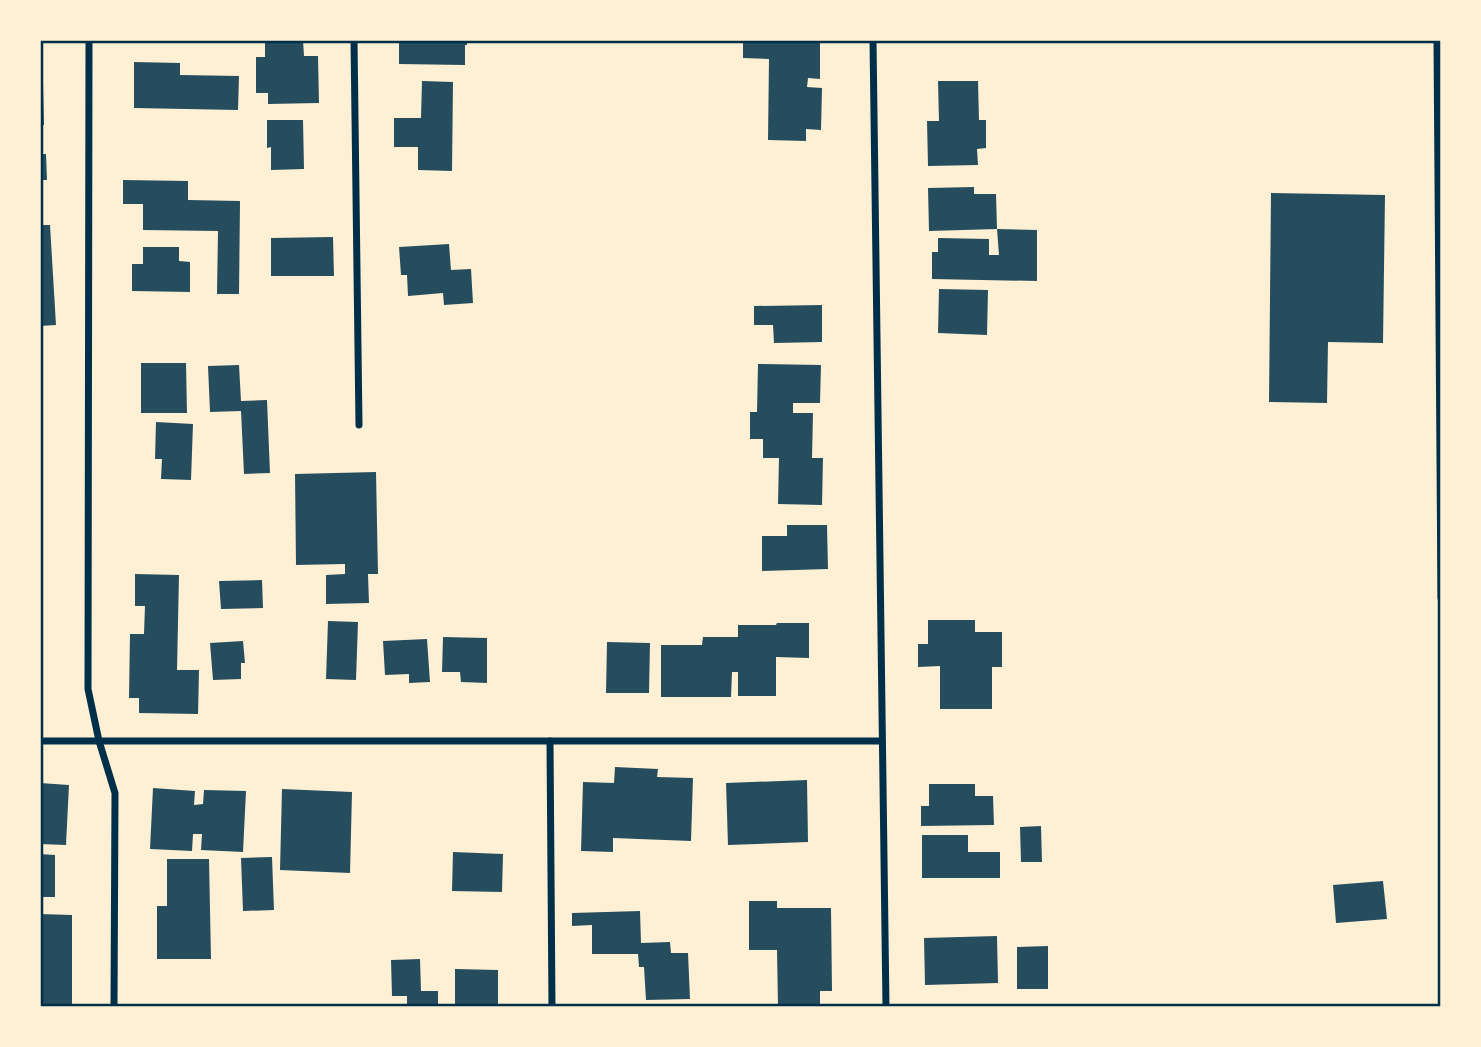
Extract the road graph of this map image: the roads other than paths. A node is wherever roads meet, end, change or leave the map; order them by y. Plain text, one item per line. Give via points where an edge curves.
1 (89, 40) edge
2 (354, 40) edge
3 (873, 40) edge
4 (1437, 40) edge
5 (359, 425) dead end
6 (1441, 598) edge
7 (40, 741) edge
8 (99, 741) junction
9 (550, 741) junction
10 (883, 741) junction
11 (114, 1007) edge
12 (552, 1007) edge
13 (886, 1007) edge

1 - 8 street via 88,689
2 - 5 street
3 - 10 street
4 - 6 street
7 - 8 street
8 - 9 street
8 - 11 street via 115,793
9 - 10 street
9 - 12 street
10 - 13 street

